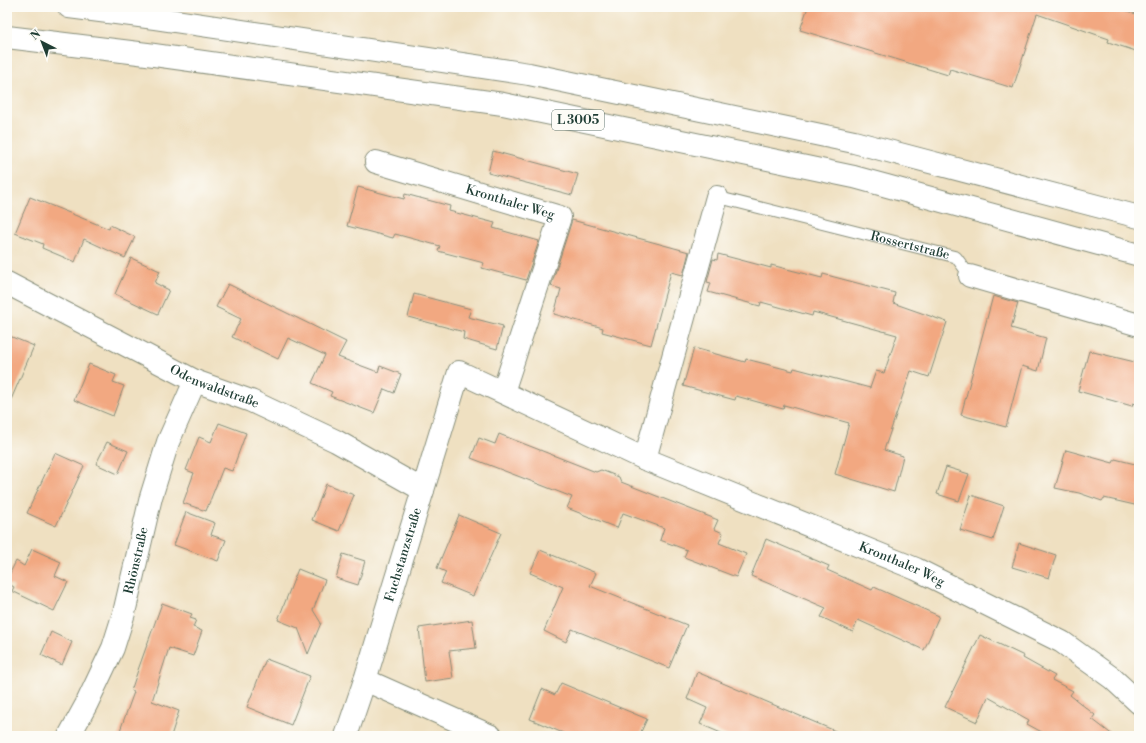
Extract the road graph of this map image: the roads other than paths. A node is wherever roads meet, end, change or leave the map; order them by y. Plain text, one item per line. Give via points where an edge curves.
1 (69, 7) edge
2 (7, 36) edge
3 (376, 162) dead end
4 (717, 197) joint
5 (1139, 217) edge
6 (1139, 255) edge
7 (970, 276) joint
8 (7, 283) edge
9 (1139, 325) edge
10 (459, 372) joint
11 (195, 381) junction
12 (503, 392) junction
13 (645, 459) junction
14 (423, 490) junction
15 (365, 680) junction
16 (1139, 703) edge
17 (70, 736) edge
18 (346, 736) edge
19 (491, 736) edge

1 - 5 main road via 529,74 854,142
2 - 6 main road, L 3005 via 503,104 854,177
3 - 12 main road, Kronthaler Weg via 560,217
4 - 7 lane, Rossertstraße via 956,257
4 - 13 main road
7 - 9 main road, Rossertstraße
8 - 11 main road, Odenwaldstraße
10 - 12 main road, Kronthaler Weg
10 - 14 main road, Fuchstanzstraße
11 - 14 main road, Odenwaldstraße via 252,401 329,438
11 - 17 main road, Rhönstraße via 168,442 151,497 124,613 113,648
12 - 13 main road, Kronthaler Weg
13 - 16 main road, Kronthaler Weg via 916,569 1062,642 1112,678
14 - 15 main road, Fuchstanzstraße
15 - 18 main road, Fuchstanzstraße
15 - 19 main road

